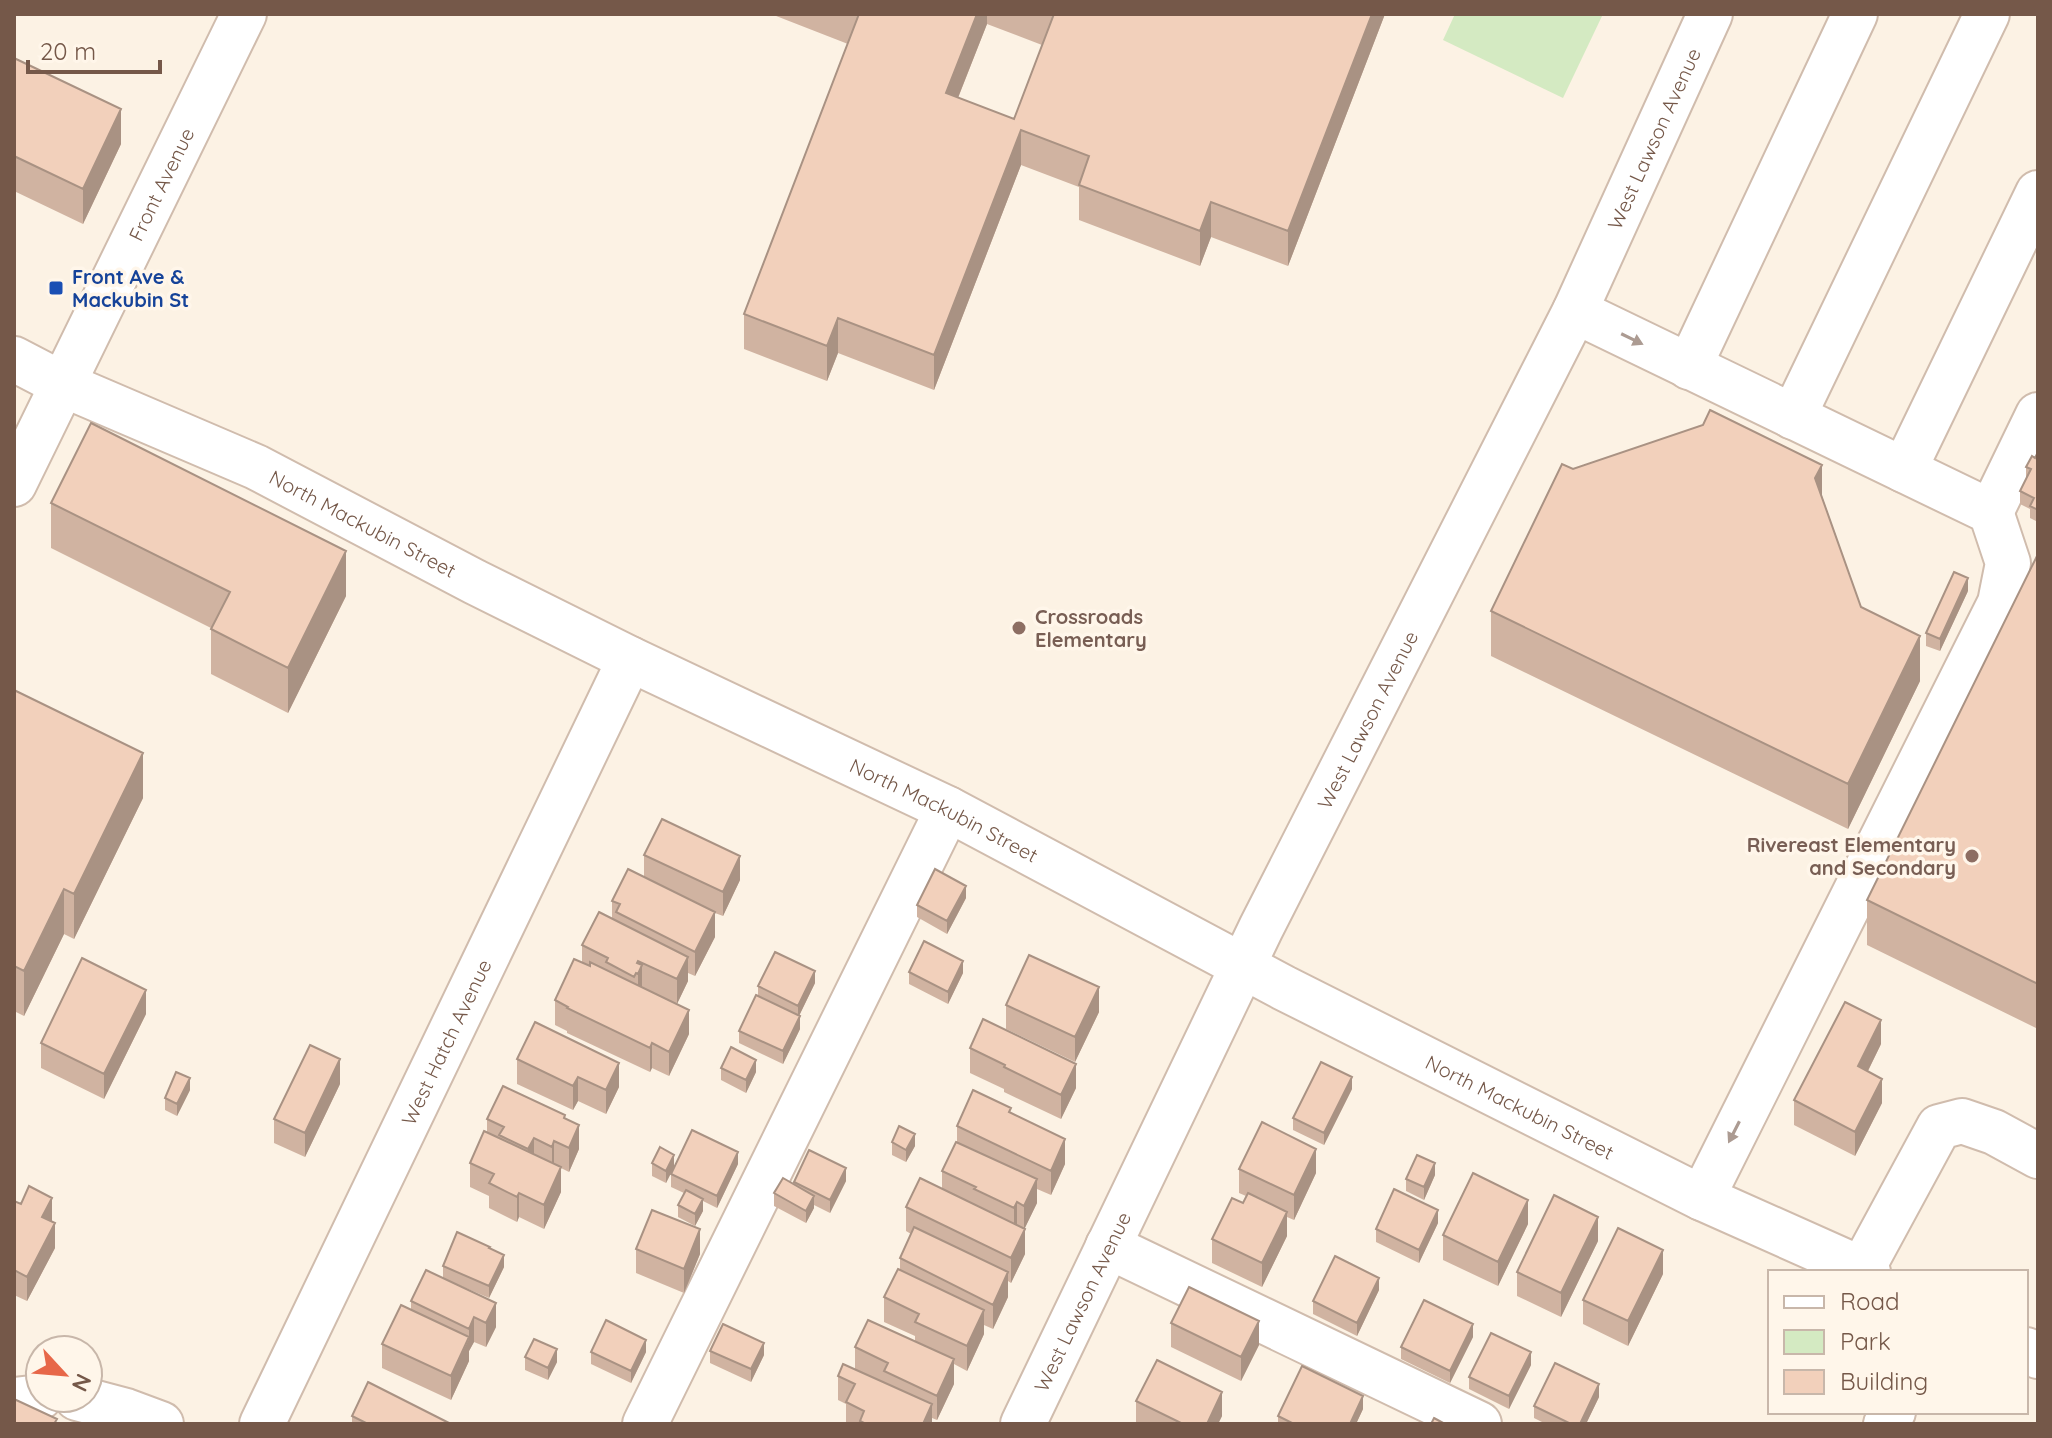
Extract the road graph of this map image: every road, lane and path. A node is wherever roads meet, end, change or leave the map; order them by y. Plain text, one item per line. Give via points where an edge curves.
1 (244, 14) edge
2 (1710, 14) edge
3 (1855, 14) edge
4 (1987, 14) edge
5 (2038, 193) edge
6 (1575, 311) junction
7 (14, 359) edge
8 (1689, 367) junction
9 (62, 384) junction
10 (2038, 415) edge
11 (1793, 417) junction
12 (1904, 470) junction
13 (14, 484) edge
14 (1991, 512) junction
15 (630, 659) junction
16 (948, 809) junction
17 (1243, 966) junction
18 (2038, 1156) edge
19 (1702, 1198) junction
20 (1108, 1246) junction
21 (1865, 1270) edge
22 (104, 1405) edge
23 (161, 1424) edge
24 (262, 1424) edge
25 (645, 1424) edge
26 (1023, 1424) edge
27 (1479, 1424) edge

1 - 9 street, Front Avenue
2 - 6 street, West Lawson Avenue
3 - 8 street
4 - 11 street
5 - 12 street
6 -> 8 street
6 - 17 street, West Lawson Avenue
7 - 9 street, North Mackubin Street
8 - 11 street
9 - 13 street, Front Avenue
9 - 15 street, North Mackubin Street via 256,467
10 - 14 street
11 - 12 street
12 - 14 street
14 -> 19 street via 2008,563 2000,603
15 - 16 street, North Mackubin Street
15 - 24 street, West Hatch Avenue
16 - 17 street, North Mackubin Street
16 - 25 street
17 - 19 street, North Mackubin Street
17 - 20 street, West Lawson Avenue
18 - 21 street via 1962,1121 1939,1127
19 - 21 street, North Mackubin Street
20 - 26 street, West Lawson Avenue
20 - 27 street
22 - 23 street

